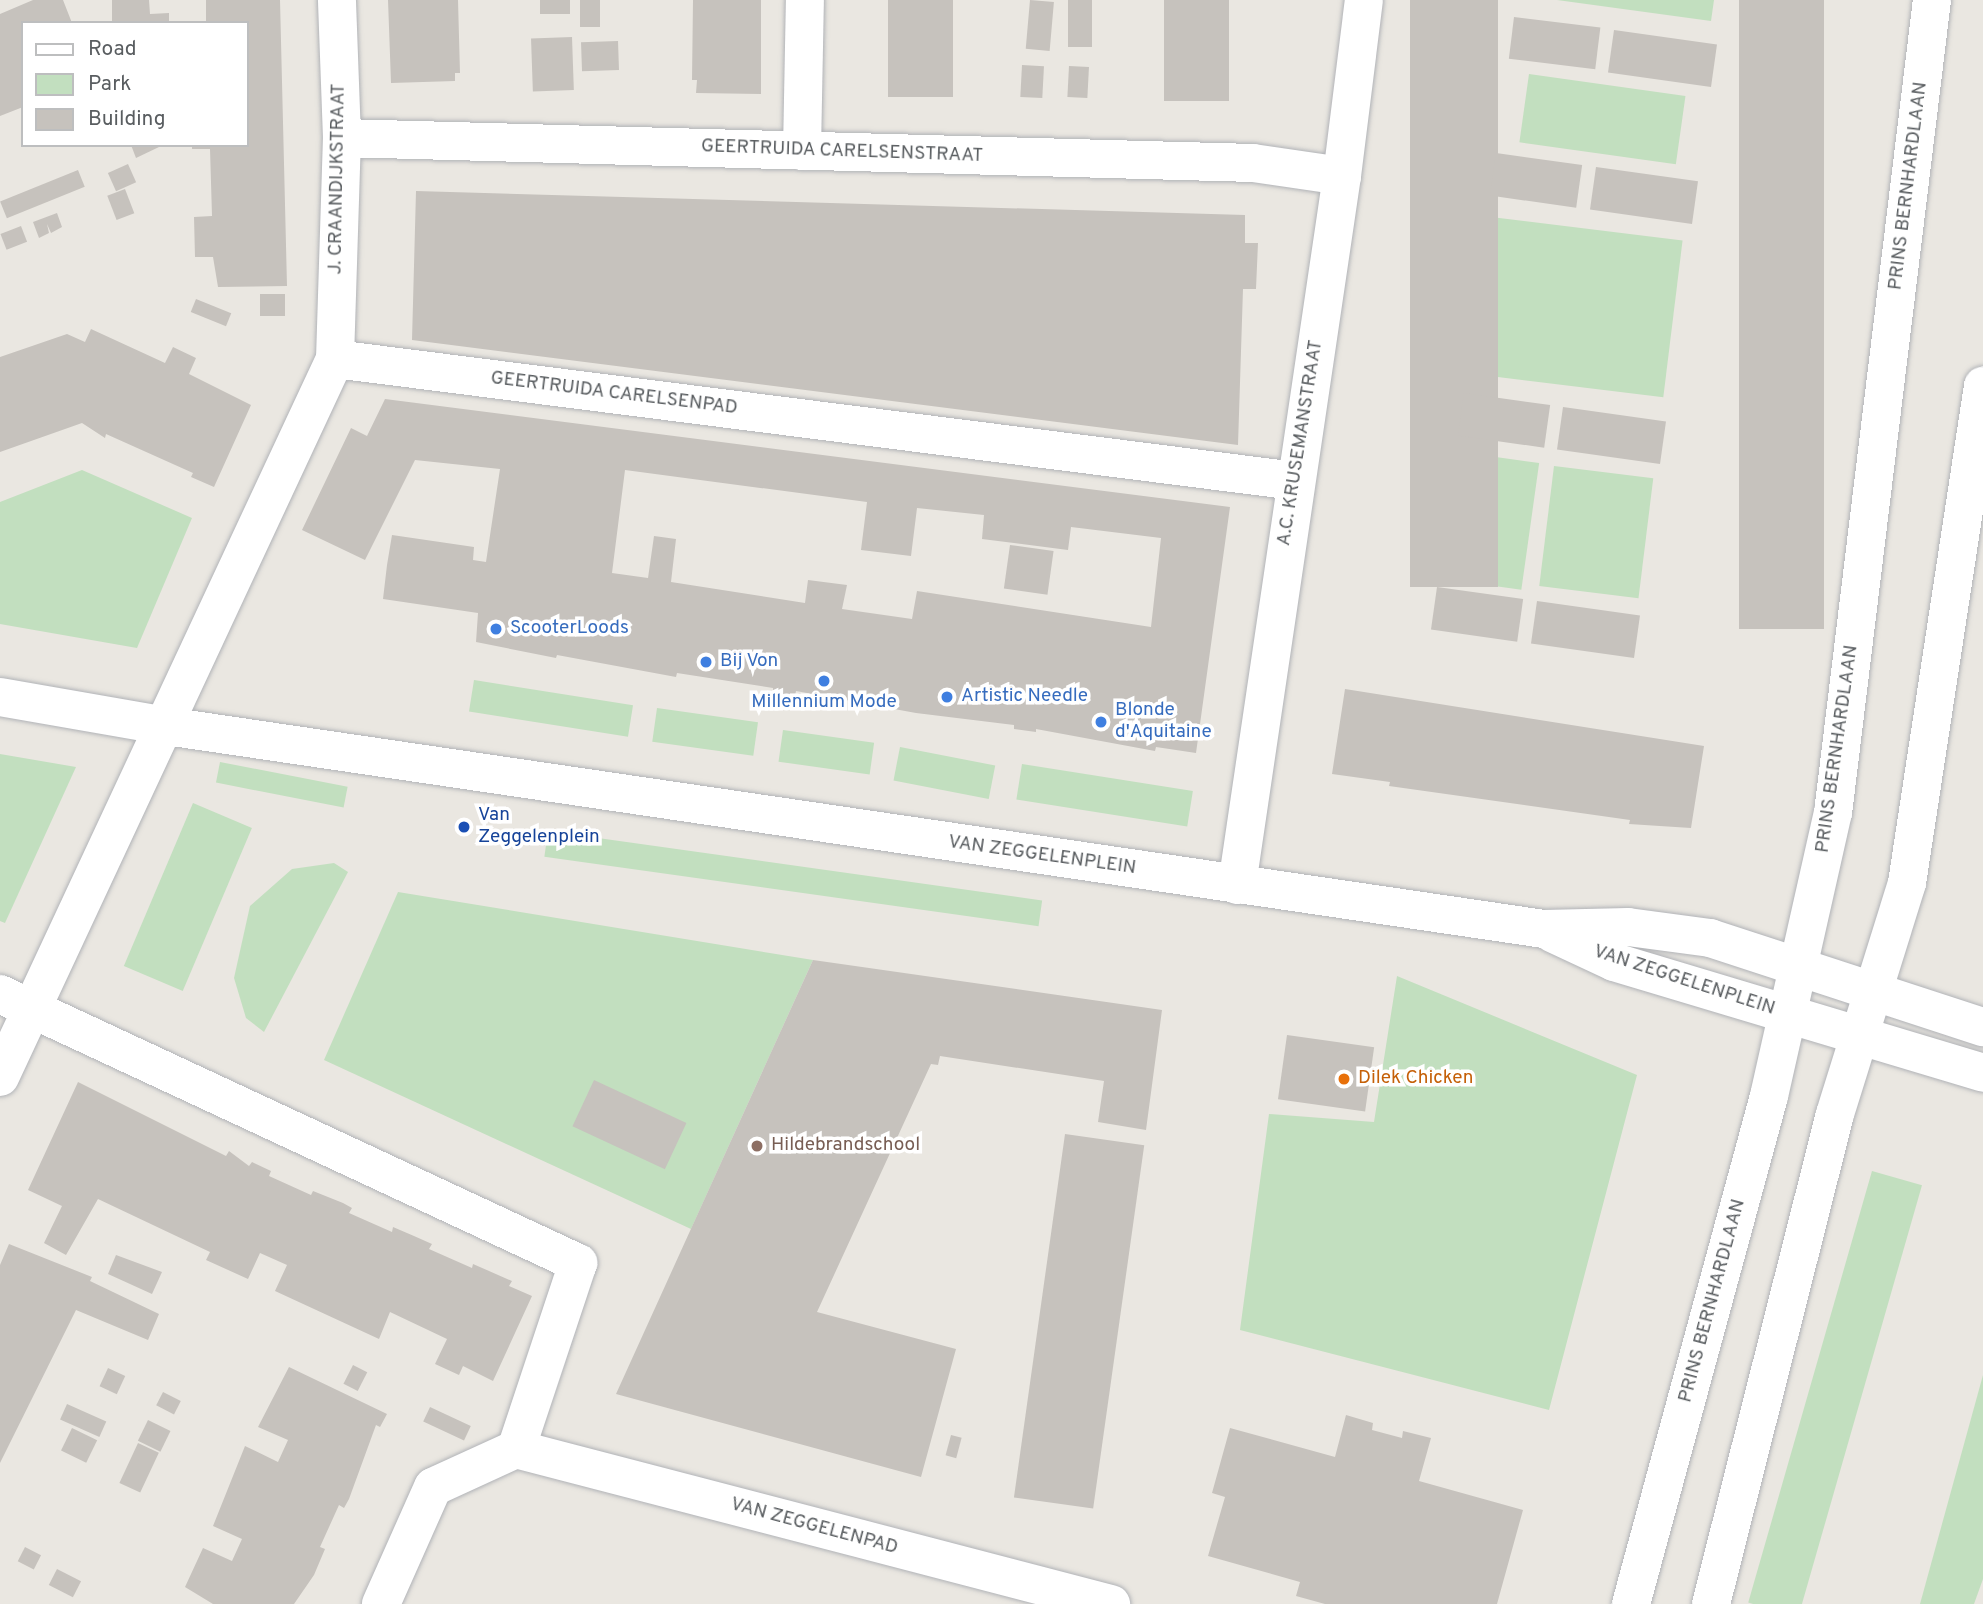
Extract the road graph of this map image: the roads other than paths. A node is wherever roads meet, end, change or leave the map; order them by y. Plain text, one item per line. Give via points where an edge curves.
1 (337, 0) edge
2 (806, 0) edge
3 (1364, 0) edge
4 (1933, 0) edge
5 (342, 138) junction
6 (802, 151) junction
7 (1342, 176) junction
8 (335, 359) junction
9 (1983, 386) edge
10 (1294, 481) junction
11 (0, 697) edge
12 (166, 726) junction
13 (1237, 885) junction
14 (1544, 929) junction
15 (1797, 967) junction
16 (1874, 992) junction
17 (16, 1002) edge
18 (1785, 1014) junction
19 (1981, 1026) edge
20 (1860, 1036) junction
21 (1983, 1073) edge
22 (0, 1077) edge
23 (516, 1449) junction
24 (381, 1604) edge
25 (1111, 1604) edge
26 (1631, 1604) edge
27 (1711, 1604) edge

1 - 5 street, J. CRAANDIJKSTRAAT
2 - 6 street
3 - 7 street, A.C. KRUSEMANSTRAAT
4 - 15 street, PRINS BERNHARDLAAN via 1833,813
5 - 6 street, GEERTRUIDA CARELSENSTRAAT
5 - 8 street, J. CRAANDIJKSTRAAT
6 - 7 street, GEERTRUIDA CARELSENSTRAAT via 1253,163
7 - 10 street, A.C. KRUSEMANSTRAAT
8 - 10 street, GEERTRUIDA CARELSENPAD
8 - 12 street
9 - 16 street via 1907,883
10 - 13 street, A.C. KRUSEMANSTRAAT
11 - 12 street, VAN ZEGGELENPLEIN
12 - 13 street, VAN ZEGGELENPLEIN
12 - 17 street
13 - 14 street, VAN ZEGGELENPLEIN
14 - 15 street, VAN ZEGGELENPLEIN via 1629,928 1710,938
14 - 18 street, VAN ZEGGELENPLEIN via 1614,962
15 - 16 street, VAN ZEGGELENPLEIN
15 - 18 street, PRINS BERNHARDLAAN
16 - 19 street, VAN ZEGGELENPLEIN
16 - 20 street
17 - 22 street
17 - 23 street via 578,1263
18 - 20 street, VAN ZEGGELENPLEIN
18 - 26 street, PRINS BERNHARDLAAN via 1765,1109
20 - 21 street, VAN ZEGGELENPLEIN
20 - 27 street via 1835,1114
23 - 24 street via 433,1486
23 - 25 street, VAN ZEGGELENPAD

